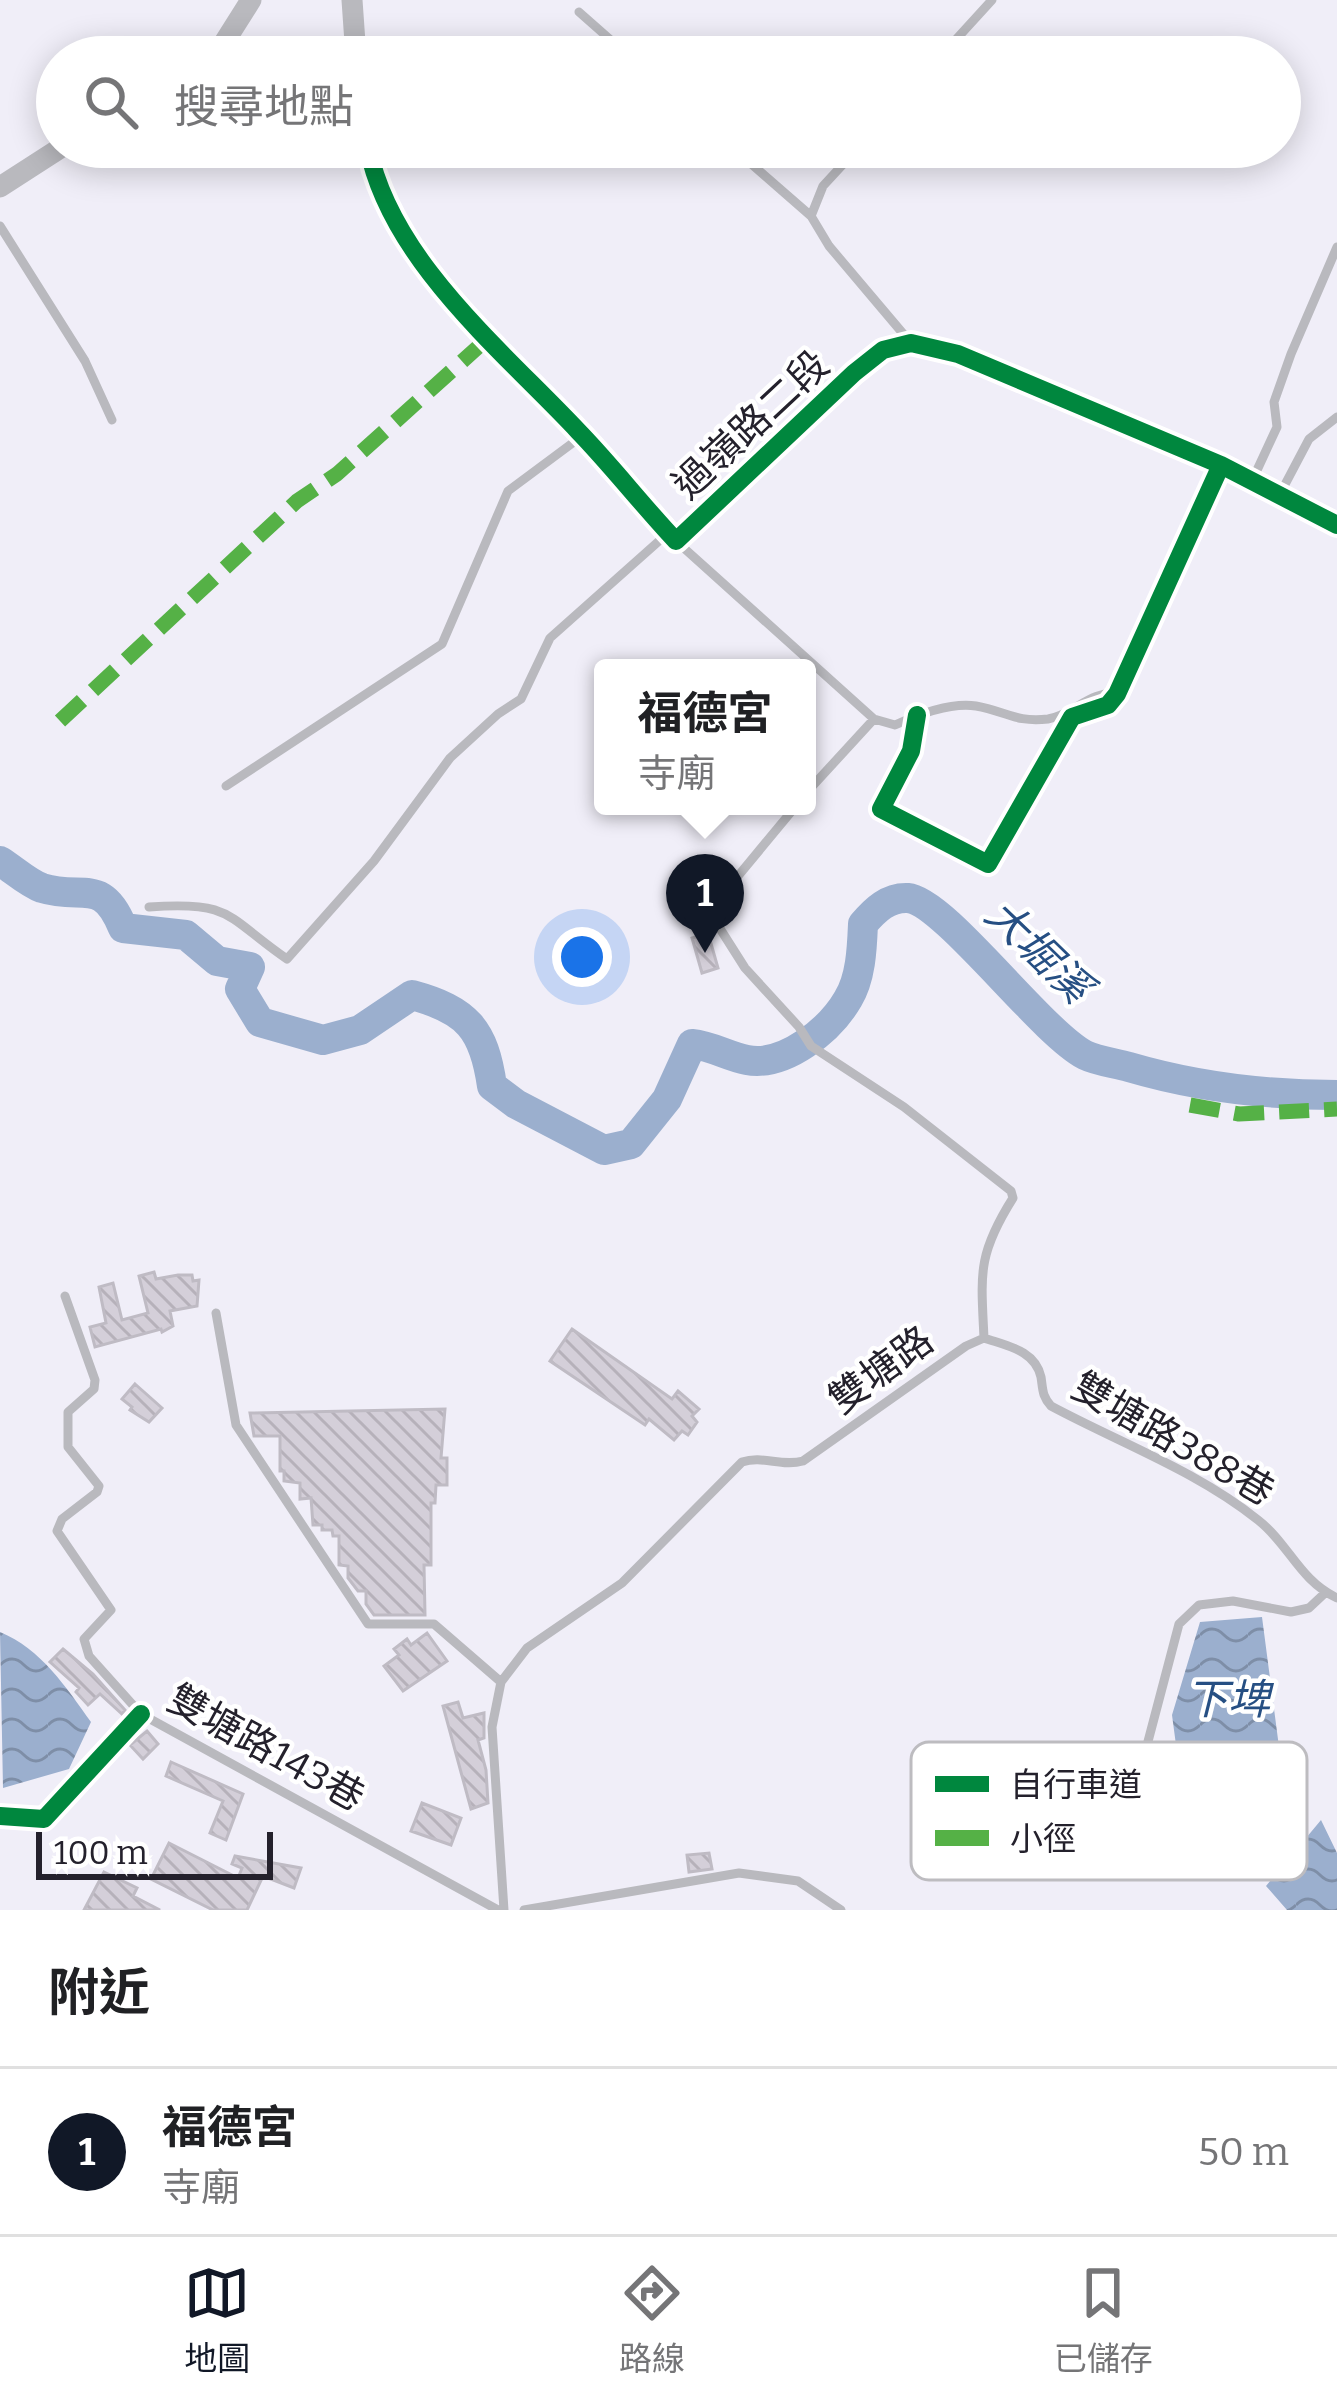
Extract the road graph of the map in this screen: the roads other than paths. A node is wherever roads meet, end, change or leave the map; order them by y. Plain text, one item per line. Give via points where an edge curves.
1 (251, 0) edge
2 (352, 0) edge
3 (992, 0) edge
4 (578, 12) dead end
5 (228, 36) edge
6 (355, 36) edge
7 (606, 36) edge
8 (959, 36) edge
9 (36, 164) edge
10 (375, 168) edge
11 (756, 168) edge
12 (840, 168) edge
13 (0, 187) edge
14 (811, 216) junction
15 (0, 226) edge
16 (1337, 247) edge
17 (911, 344) junction
18 (1337, 417) edge
19 (112, 419) dead end
20 (583, 436) junction
21 (1221, 465) junction
22 (1252, 481) junction
23 (1280, 494) junction
24 (1337, 525) edge
25 (672, 537) junction
26 (808, 659) edge
27 (816, 666) edge
28 (1117, 694) junction
29 (917, 715) junction
30 (874, 718) junction
31 (816, 782) edge
32 (226, 786) dead end
33 (789, 815) edge
34 (149, 907) dead end
35 (65, 1295) dead end
36 (216, 1312) dead end
37 (984, 1338) junction
38 (1325, 1593) junction
39 (1337, 1598) edge
40 (501, 1682) junction
41 (141, 1714) junction
42 (1148, 1742) edge
43 (0, 1816) edge
44 (501, 1910) edge
45 (524, 1910) edge
46 (841, 1910) edge

1 - 5 street
2 - 6 street
3 - 8 lane
4 - 7 lane
9 - 13 street
10 - 20 street, 過嶺路二段 via 440,288
11 - 14 lane
12 - 14 lane
14 - 17 lane
15 - 19 lane via 86,361
16 - 22 lane via 1291,354 1274,402 1277,427
17 - 21 street via 958,354
17 - 25 street, 過嶺路二段 via 884,350 854,373
18 - 23 lane via 1309,439
20 - 25 street, 過嶺路二段
20 - 32 lane via 508,491 442,644
21 - 22 street
21 - 28 street
22 - 23 street
23 - 24 street
25 - 26 lane
25 - 34 lane via 550,638 521,699 450,758 287,959 227,912
27 - 30 lane
28 - 29 lane via 1038,720 973,705
28 - 29 street via 1072,717 988,864 881,808 911,751
29 - 30 lane via 895,725
30 - 31 lane
33 - 37 lane, 雙塘路 via 712,916 811,1046 1011,1191 982,1268
35 - 41 lane, 雙塘路143巷 via 95,1380 68,1412 68,1447 99,1486 57,1531 110,1603 84,1639 89,1656
36 - 40 lane via 236,1425 368,1624 434,1624
37 - 38 lane, 雙塘路388巷 via 1030,1355 1051,1406 1199,1480 1258,1520
37 - 40 lane, 雙塘路 via 803,1461 742,1462 622,1583 527,1648
38 - 39 lane, 雙塘路388巷
38 - 42 lane via 1291,1612 1233,1601 1199,1605 1179,1624
40 - 44 lane via 492,1727
41 - 43 street via 44,1820
41 - 44 lane, 雙塘路143巷
45 - 46 lane via 739,1873 798,1881

